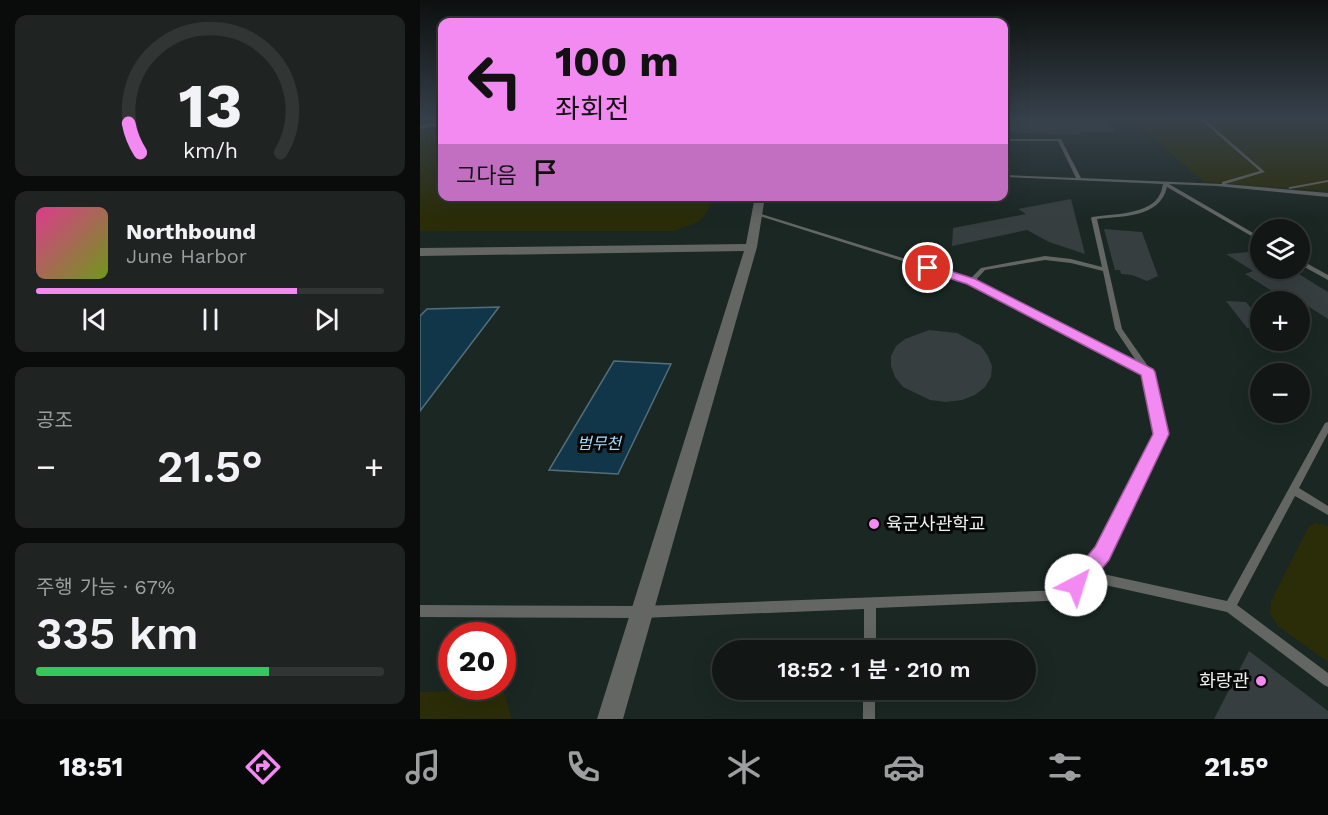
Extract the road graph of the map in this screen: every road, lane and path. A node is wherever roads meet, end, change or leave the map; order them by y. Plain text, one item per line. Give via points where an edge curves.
1 (1066, 153) edge
2 (1241, 153) edge
3 (1008, 176) edge
4 (1080, 180) junction
5 (1328, 181) edge
6 (1166, 184) junction
7 (1216, 185) junction
8 (1280, 190) junction
9 (1328, 195) edge
10 (758, 205) edge
11 (1250, 233) edge
12 (751, 247) junction
13 (420, 252) edge
14 (1310, 267) edge
15 (1106, 270) junction
16 (1328, 278) edge
17 (971, 281) junction
18 (1148, 372) junction
19 (1328, 425) edge
20 (1293, 490) junction
21 (1328, 511) edge
22 (1085, 575) junction
23 (870, 603) junction
24 (1230, 607) junction
25 (420, 611) edge
26 (642, 612) junction
27 (870, 640) edge
28 (1328, 681) edge
29 (869, 700) edge
30 (610, 719) edge
31 (869, 719) edge

1 - 4 lane
2 - 7 lane via 1263,172
3 - 4 lane
4 - 6 lane
5 - 8 lane
6 - 7 lane
6 - 11 lane
6 - 15 lane via 1161,200 1147,210 1094,218
7 - 8 lane
8 - 9 lane
10 - 12 street
10 - 17 lane
12 - 13 street
12 - 26 street
14 - 16 lane
15 - 17 lane via 1045,258 983,269
15 - 18 lane via 1119,328
17 - 18 lane
18 - 22 lane via 1161,434 1102,554
19 - 20 lane
20 - 21 lane
20 - 24 lane
22 - 23 lane via 1068,595
22 - 24 lane
23 - 26 lane
23 - 27 lane
24 - 28 lane
25 - 26 lane
26 - 30 street
29 - 31 lane

